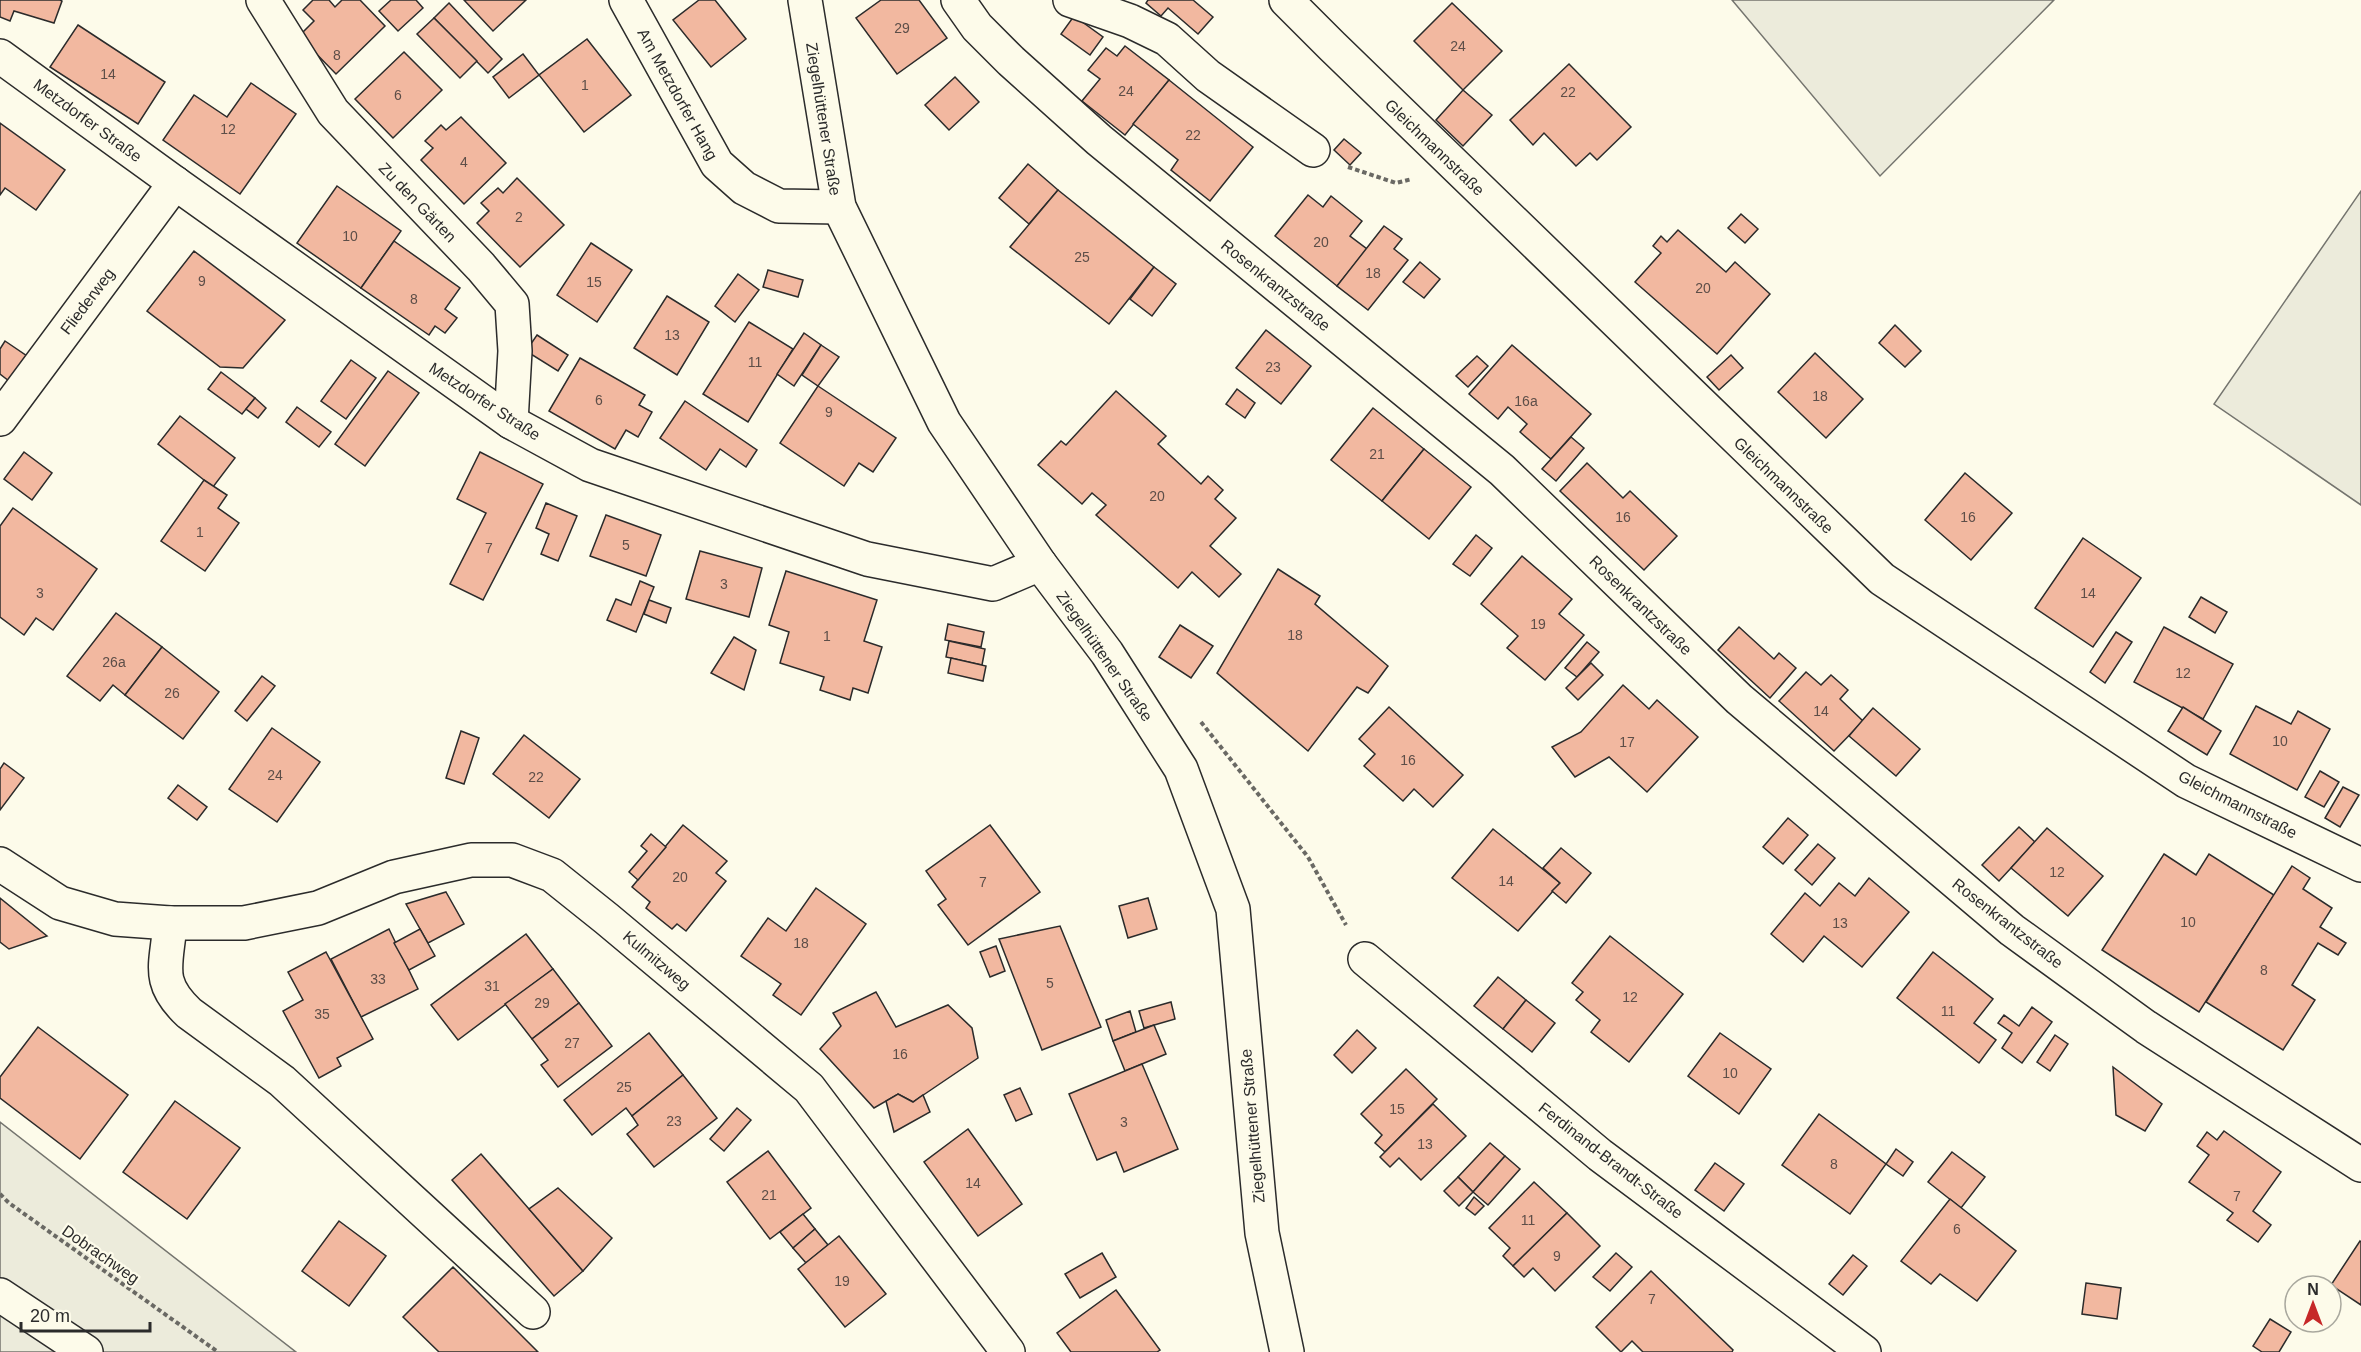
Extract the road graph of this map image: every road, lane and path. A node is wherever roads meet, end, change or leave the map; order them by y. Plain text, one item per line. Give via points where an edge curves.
1 (263, 0) edge
2 (626, 0) edge
3 (805, 0) edge
4 (958, 0) edge
5 (1070, 0) edge
6 (1286, 0) edge
7 (0, 56) edge
8 (1313, 150) dead end
9 (175, 183) junction
10 (838, 207) junction
11 (0, 419) edge
12 (511, 422) junction
13 (1040, 564) junction
14 (1197, 717) dead end
15 (0, 864) edge
16 (2361, 865) edge
17 (170, 923) junction
18 (1365, 959) joint
19 (2361, 1165) edge
20 (0, 1194) edge
21 (0, 1295) edge
22 (533, 1312) dead end
23 (86, 1352) edge
24 (218, 1352) edge
25 (1008, 1352) edge
26 (1287, 1352) edge
27 (1864, 1352) edge

1 - 12 street, Zu den Gärten via 333,112 512,304 515,351
2 - 10 street, Am Metzdorfer Hang via 717,164 744,188 779,206
3 - 10 street, Ziegelhüttener Straße
4 - 19 street, Rosenkrantzstraße via 977,27 1011,62 1099,140 1502,470 1739,699 2012,930 2146,1027
5 - 8 street via 1167,39 1208,76
6 - 16 street, Gleichmannstraße via 1882,579 2186,781
7 - 9 street, Metzdorfer Straße
9 - 11 street, Fliederweg
9 - 12 street, Metzdorfer Straße
10 - 13 street, Ziegelhüttener Straße via 944,422
12 - 13 street, Metzdorfer Straße via 590,465 867,559 993,584
13 - 26 street, Ziegelhüttener Straße via 1107,653 1181,769 1233,909 1262,1233
14 - 18 path via 1308,857
15 - 17 street, Kulmitzweg via 60,903 115,918
17 - 22 street via 164,977 175,1000 282,1081
17 - 25 street, Kulmitzweg via 244,923 318,908 394,877 471,860 512,860 552,876 809,1089
18 - 27 street, Ferdinand-Brandt-Straße via 1600,1155
20 - 24 path, Dobrachweg
21 - 23 street

